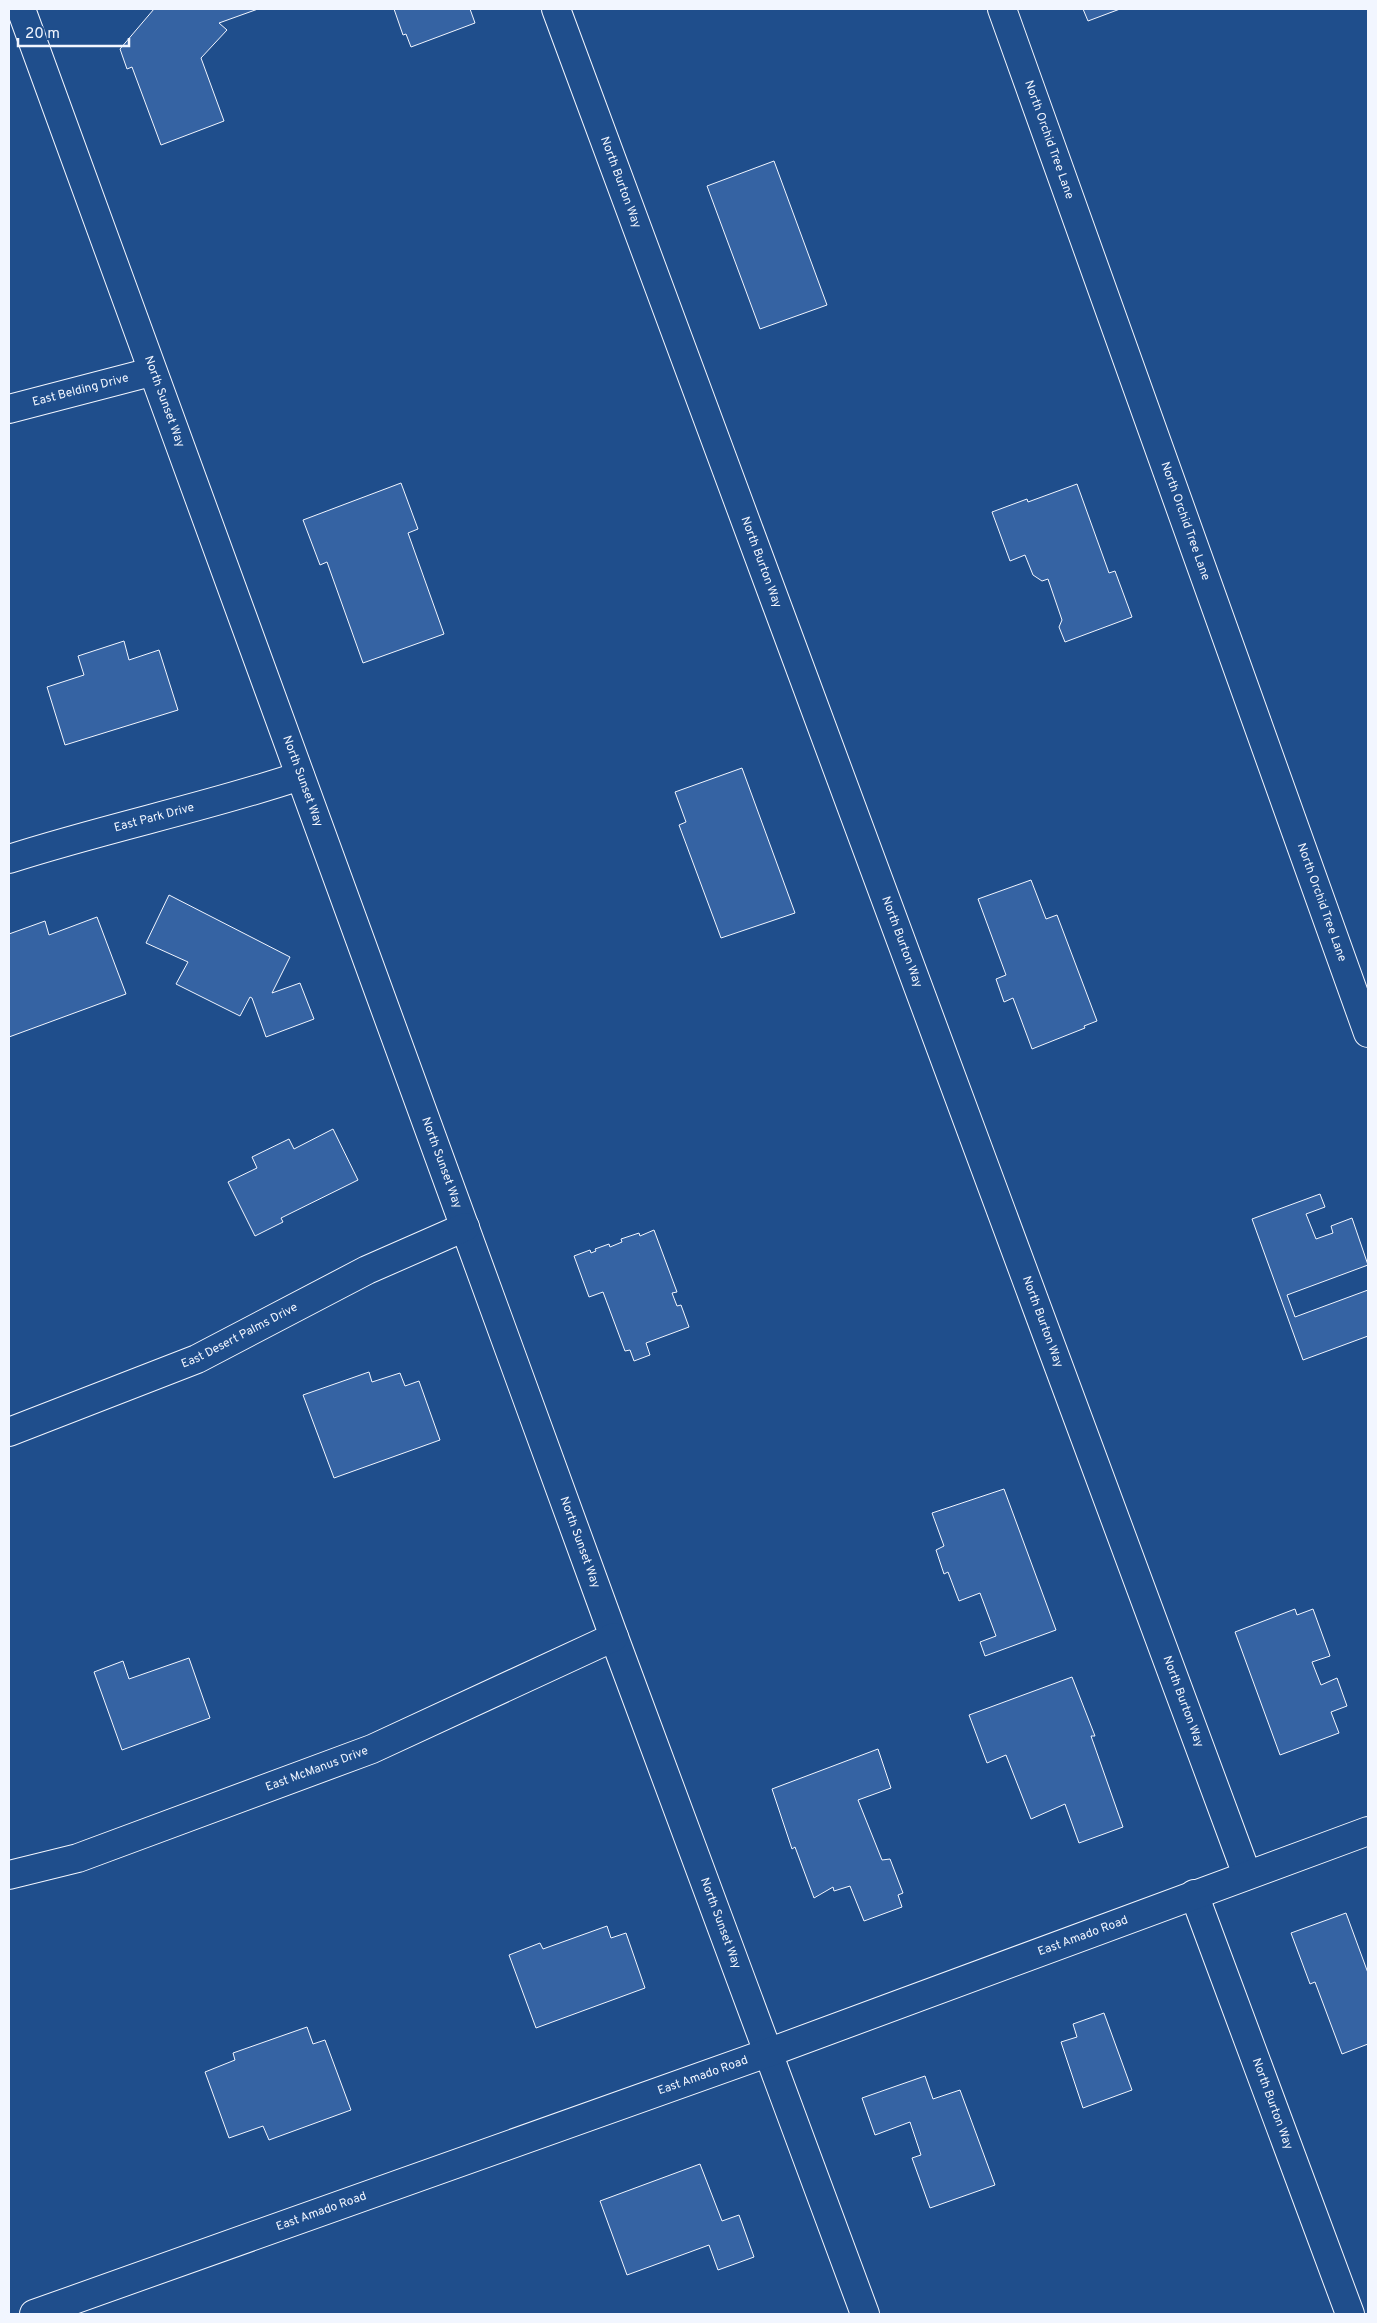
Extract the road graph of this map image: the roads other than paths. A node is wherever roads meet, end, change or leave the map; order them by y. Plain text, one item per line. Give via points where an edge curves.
1 (21, 9) edge
2 (556, 9) edge
3 (1002, 9) edge
4 (152, 372) junction
5 (9, 409) edge
6 (300, 776) junction
7 (9, 859) edge
8 (1368, 1033) edge
9 (465, 1227) junction
10 (9, 1432) edge
11 (614, 1637) junction
12 (1368, 1831) edge
13 (9, 1875) edge
14 (1248, 1875) junction
15 (1194, 1894) junction
16 (770, 2052) junction
17 (34, 2314) edge
18 (865, 2314) edge
19 (1350, 2314) edge

1 - 4 street, North Sunset Way
2 - 14 street, North Burton Way
3 - 8 street, North Orchid Tree Lane
4 - 5 street, East Belding Drive
4 - 6 street, North Sunset Way
6 - 7 street, East Park Drive
6 - 9 street, North Sunset Way
9 - 10 street, East Desert Palms Drive via 367,1270 197,1359
9 - 11 street, North Sunset Way
11 - 13 street, East McManus Drive via 372,1749 78,1858
11 - 16 street, North Sunset Way
12 - 14 street, East Amado Road
14 - 15 street, East Amado Road
15 - 16 street, East Amado Road
15 - 19 street, North Burton Way
16 - 17 street, East Amado Road
16 - 18 street, North Sunset Way

